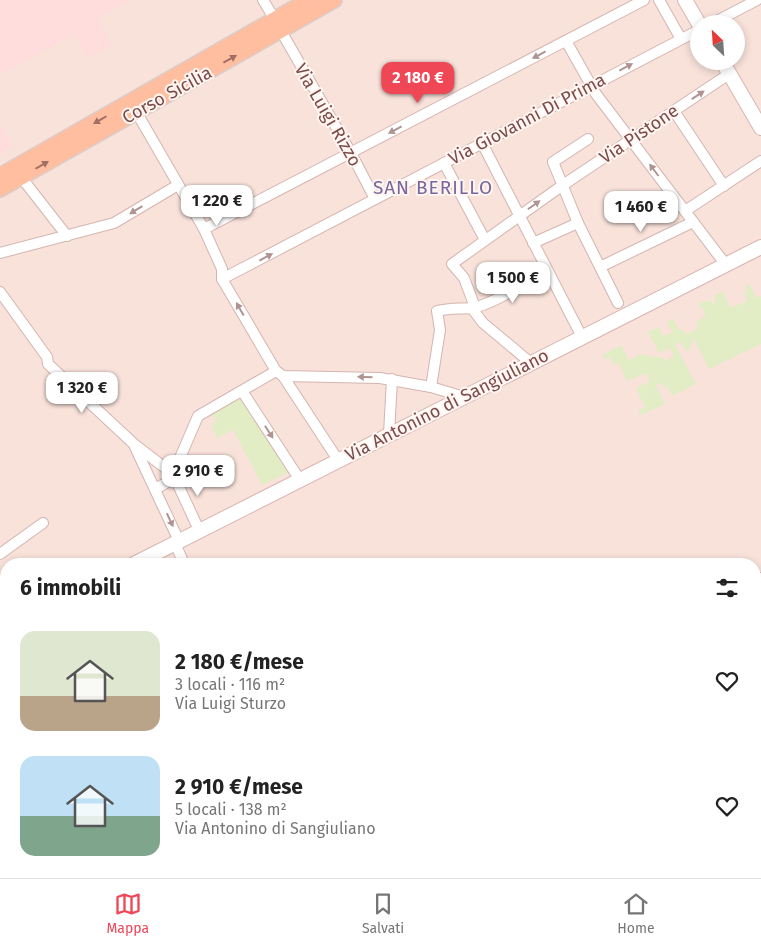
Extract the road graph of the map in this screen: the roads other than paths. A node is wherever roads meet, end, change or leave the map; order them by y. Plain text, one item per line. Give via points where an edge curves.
1 (263, 0) edge
2 (309, 0) edge
3 (334, 0) edge
4 (644, 0) edge
5 (659, 0) edge
6 (685, 0) edge
7 (757, 0) edge
8 (694, 15) edge
9 (728, 15) edge
10 (276, 22) junction
11 (690, 34) edge
12 (681, 38) junction
13 (566, 41) junction
14 (727, 70) edge
15 (729, 74) junction
16 (591, 86) junction
17 (133, 107) junction
18 (674, 111) junction
19 (761, 128) edge
20 (588, 139) dead end
21 (630, 140) junction
22 (482, 143) junction
23 (351, 153) junction
24 (761, 161) edge
25 (444, 163) junction
26 (0, 176) edge
27 (21, 178) junction
28 (178, 185) junction
29 (563, 185) junction
30 (724, 186) junction
31 (0, 189) edge
32 (376, 199) junction
33 (685, 211) junction
34 (519, 215) junction
35 (693, 222) junction
36 (578, 223) junction
37 (204, 229) junction
38 (67, 236) junction
39 (485, 240) junction
40 (533, 243) junction
41 (761, 247) edge
42 (0, 253) edge
43 (726, 265) junction
44 (600, 267) junction
45 (540, 275) dead end
46 (222, 279) junction
47 (0, 292) edge
48 (618, 303) dead end
49 (474, 308) junction
50 (582, 337) junction
51 (531, 363) junction
52 (280, 373) junction
53 (392, 379) junction
54 (431, 386) junction
55 (242, 391) junction
56 (464, 397) junction
57 (389, 434) junction
58 (134, 444) junction
59 (338, 460) junction
60 (175, 473) junction
61 (300, 480) junction
62 (155, 489) junction
63 (43, 523) dead end
64 (199, 530) junction
65 (177, 542) junction
66 (0, 554) edge
67 (146, 558) edge
68 (182, 558) edge

1 - 10 street, Via Luigi Rizzo
2 - 10 main road, Corso Sicilia
3 - 10 main road, Corso Sicilia
4 - 13 street
5 - 12 street
6 - 8 main road
7 - 9 street
10 - 17 main road, Corso Sicilia
10 - 23 street, Via Luigi Rizzo
11 - 12 street, Via Giovanni Di Prima
16 -> 12 street, Via Giovanni Di Prima
13 - 16 street
13 -> 23 street
14 - 15 main road
18 -> 15 street, Via Pistone
15 - 19 main road
16 - 21 street
16 - 22 street, Via Giovanni Di Prima
17 -> 26 main road, Corso Sicilia
27 -> 17 main road, Corso Sicilia
17 - 28 street
18 - 21 street, Via Pistone
18 - 30 street
20 - 29 street via 553,162
21 - 29 street, Via Pistone
33 -> 21 street
22 - 25 street, Via Giovanni Di Prima
22 - 34 street
23 - 32 street, Via Luigi Rizzo
23 - 37 street
24 - 30 street
25 - 32 street, Via Giovanni Di Prima
25 - 39 street
27 - 31 main road, Corso Sicilia
27 - 38 street
28 - 37 street
28 -> 38 street via 114,223
34 -> 29 street, Via Pistone
29 - 36 street
30 - 33 street
46 -> 32 street, Via Giovanni Di Prima
33 - 35 street
34 - 39 street, Via Pistone
34 - 40 street
35 - 43 street
35 - 44 street
36 - 40 street
36 - 44 street
37 - 46 street via 222,270
38 - 42 street
39 - 49 street, Via Pistone via 452,264 464,278
40 - 50 street
41 - 43 main road, Via Antonino di Sangiuliano
43 - 50 main road, Via Antonino di Sangiuliano
44 - 48 street
45 - 49 street
52 -> 46 street
47 - 58 street via 44,351 48,364
49 - 51 street via 483,323
49 - 54 street via 437,310 440,330
50 - 51 main road, Via Antonino di Sangiuliano
51 - 56 main road, Via Antonino di Sangiuliano
53 -> 52 street
52 - 55 street
52 - 59 street
53 - 54 street
53 - 57 street
54 - 56 street
55 - 60 street via 198,416
55 -> 61 street
56 - 57 main road, Via Antonino di Sangiuliano
57 - 59 main road, Via Antonino di Sangiuliano
58 - 60 street
58 - 62 street
59 - 61 main road, Via Antonino di Sangiuliano
60 - 62 street
60 - 64 street
61 - 64 main road, Via Antonino di Sangiuliano
62 -> 65 street
63 - 66 street
64 - 65 main road, Via Antonino di Sangiuliano
65 - 67 main road, Via Antonino di Sangiuliano
65 - 68 street

